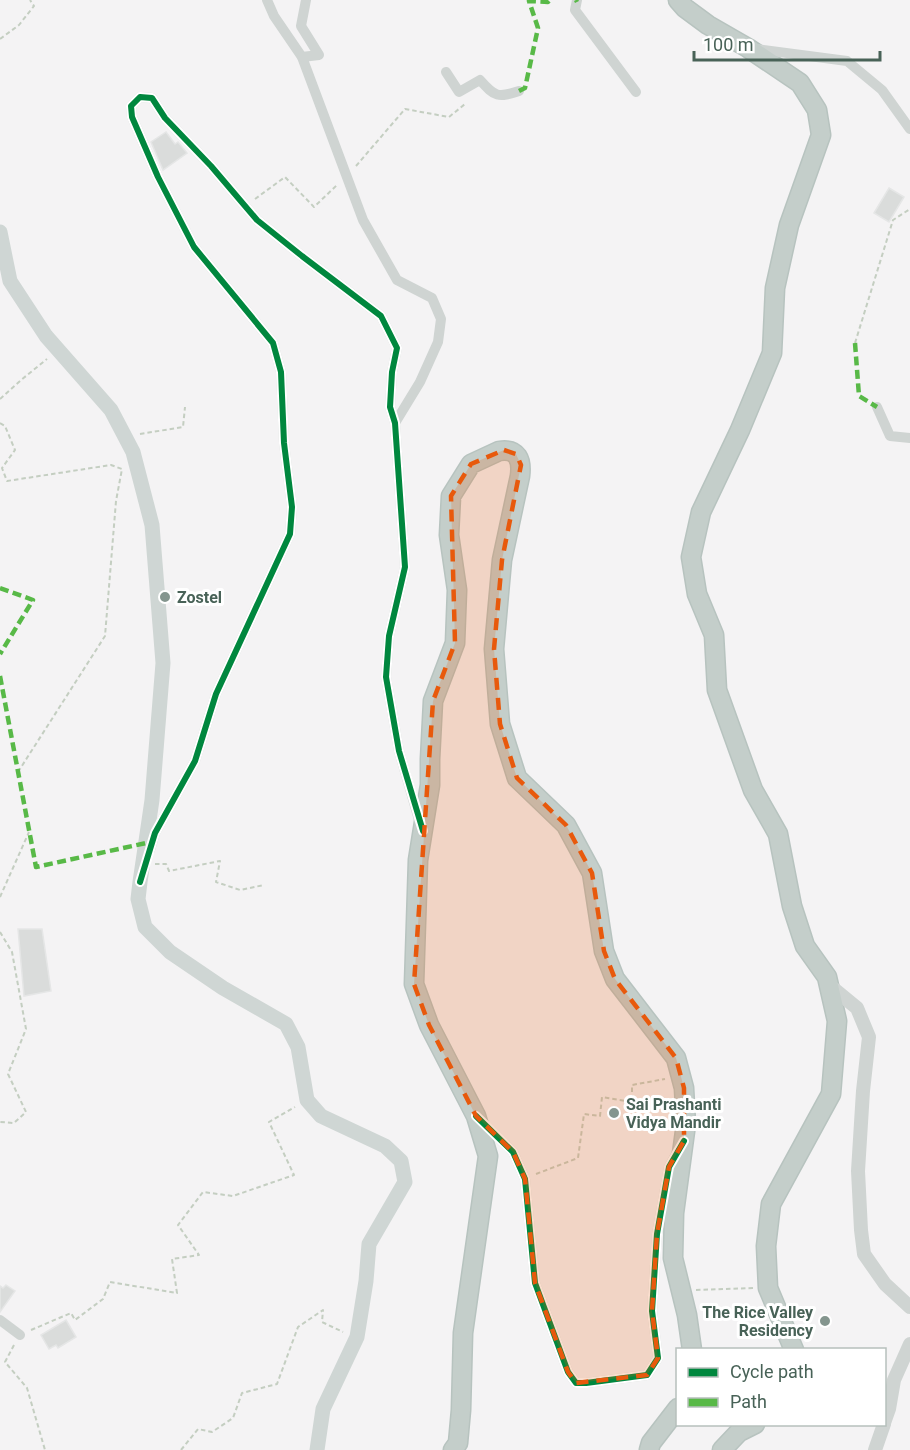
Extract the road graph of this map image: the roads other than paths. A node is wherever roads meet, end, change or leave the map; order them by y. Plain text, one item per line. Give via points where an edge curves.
1 (267, 0) edge
2 (306, 0) edge
3 (577, 0) edge
4 (678, 0) edge
5 (748, 48) junction
6 (302, 57) junction
7 (446, 72) dead end
8 (519, 91) dead end
9 (636, 92) dead end
10 (910, 129) edge
11 (0, 232) edge
12 (877, 407) dead end
13 (395, 423) junction
14 (910, 438) edge
15 (423, 831) junction
16 (140, 882) junction
17 (829, 985) junction
18 (476, 1116) junction
19 (684, 1141) junction
20 (910, 1307) edge
21 (0, 1320) edge
22 (20, 1335) road end
23 (910, 1344) edge
24 (692, 1348) edge
25 (793, 1348) edge
26 (676, 1411) edge
27 (886, 1418) edge
28 (753, 1426) edge
29 (883, 1426) edge
30 (317, 1450) edge
31 (453, 1450) edge
32 (649, 1450) edge
33 (722, 1450) edge
34 (875, 1450) edge

1 - 6 street
2 - 6 street via 301,26 319,55
3 - 9 street via 575,10
4 - 5 highway via 708,25
5 - 10 street via 847,61 882,90
5 - 17 highway via 800,83 817,110 821,135 789,225 775,288 772,353 701,512 691,557 697,594 714,635 717,690 753,790 778,834 792,906 806,946
6 - 13 street via 363,220 397,280 432,298 441,319 438,342
7 - 8 street via 459,92 480,80 492,93 504,96
11 - 16 main road via 10,281 46,336 111,410 133,452 152,525 163,663 152,800
12 - 14 street via 890,436
13 - 15 street via 405,567 389,636 386,677 399,751
13 - 16 street via 390,407 397,348 381,316 257,219 165,118 152,98 140,97 132,106 132,117 194,247 273,343 281,372 292,507 290,534 216,694 195,761 155,833
15 - 18 highway via 418,860 414,984 429,1025
15 - 19 highway via 430,785 433,701 455,643 457,590 449,535 451,496 471,464 504,450 516,454 521,465 502,560 494,649 500,724 517,778 566,825 592,873 604,951 615,979 676,1058 684,1088
16 - 30 main road via 138,899 145,927 170,952 286,1024 298,1047 308,1100 321,1116 385,1146 401,1161 405,1182 369,1244 357,1337 323,1409
17 - 20 street via 857,1008 869,1037 858,1171 864,1254 885,1284
17 - 25 highway via 837,1021 831,1094 771,1204 766,1246 768,1288
18 - 19 street via 513,1152 525,1179 535,1284 568,1372 576,1383 647,1376 658,1358 652,1311 657,1234 669,1167
18 - 31 highway via 488,1156 463,1332 458,1443
19 - 24 highway via 674,1213 673,1258
21 - 22 street
23 - 27 street via 894,1380
26 - 32 highway
28 - 33 highway via 739,1432
29 - 34 street

